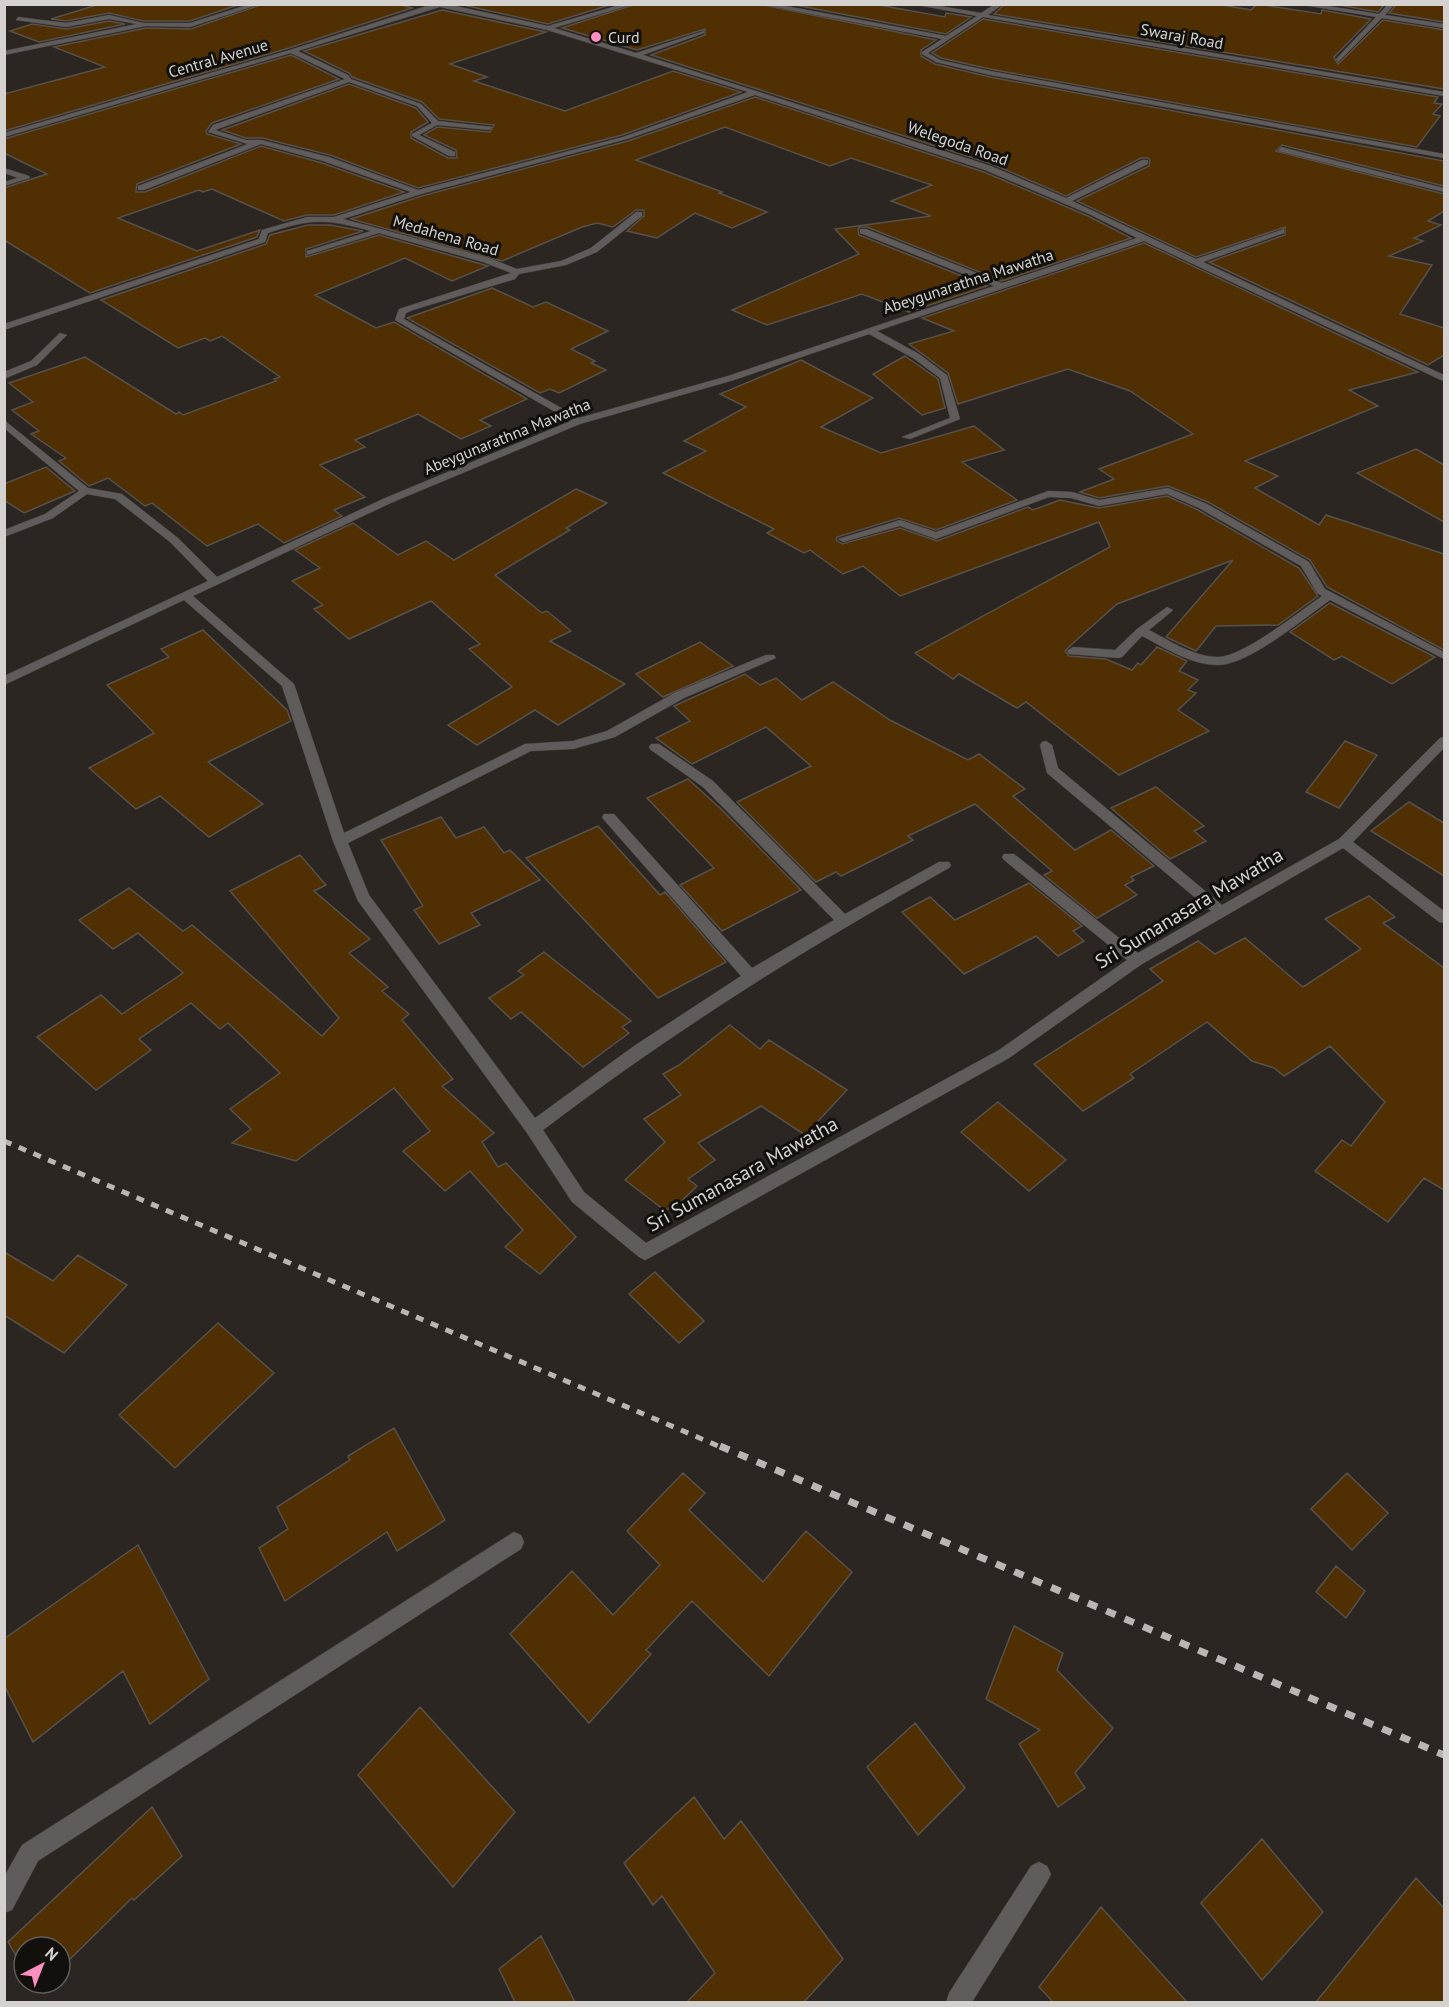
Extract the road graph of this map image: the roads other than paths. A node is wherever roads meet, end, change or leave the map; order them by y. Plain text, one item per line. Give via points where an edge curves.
1 (258, 4) edge
2 (631, 4) edge
3 (763, 4) edge
4 (915, 4) edge
5 (1000, 4) edge
6 (1300, 4) edge
7 (1392, 4) edge
8 (437, 5) edge
9 (982, 16) junction
10 (1382, 17) junction
11 (18, 19) dead end
12 (146, 24) junction
13 (1444, 26) edge
14 (548, 28) junction
15 (702, 32) dead end
16 (946, 38) junction
17 (292, 51) junction
18 (4, 53) edge
19 (635, 56) junction
20 (1338, 60) dead end
21 (349, 80) junction
22 (753, 93) junction
23 (1444, 94) edge
24 (436, 123) junction
25 (490, 128) dead end
26 (4, 135) edge
27 (261, 142) junction
28 (1281, 149) dead end
29 (452, 154) dead end
30 (1444, 156) edge
31 (1145, 162) dead end
32 (4, 170) edge
33 (4, 184) edge
34 (141, 188) dead end
35 (1444, 190) edge
36 (417, 192) junction
37 (1066, 201) junction
38 (639, 214) dead end
39 (336, 219) junction
40 (379, 231) junction
41 (863, 231) dead end
42 (1281, 231) dead end
43 (1144, 238) junction
44 (310, 253) dead end
45 (1196, 262) junction
46 (516, 272) junction
47 (1000, 286) junction
48 (4, 327) edge
49 (868, 330) junction
50 (63, 335) dead end
51 (4, 376) edge
52 (1444, 378) edge
53 (577, 422) junction
54 (4, 423) edge
55 (907, 437) dead end
56 (85, 491) junction
57 (4, 534) edge
58 (843, 539) dead end
59 (215, 581) junction
60 (1331, 595) junction
61 (186, 596) junction
62 (1167, 610) dead end
63 (1141, 631) junction
64 (1073, 651) dead end
65 (1444, 656) edge
66 (770, 658) dead end
67 (4, 681) edge
68 (1444, 741) edge
69 (1046, 745) dead end
70 (655, 747) dead end
71 (609, 817) dead end
72 (340, 841) junction
73 (1344, 842) junction
74 (1009, 857) dead end
75 (944, 865) dead end
76 (1221, 912) junction
77 (1444, 918) edge
78 (843, 921) junction
79 (1137, 960) junction
80 (750, 976) junction
81 (533, 1128) junction
82 (514, 1542) dead end
83 (1039, 1874) dead end
84 (4, 1902) edge
85 (958, 2002) edge

1 - 12 street via 190,25
2 - 14 street
3 - 16 street
4 - 9 street, Swaraj Road
5 - 9 street
6 - 10 street
7 - 10 street
8 - 14 street, Welegoda Road
8 - 17 street, Central Avenue
9 - 16 street
9 - 23 street, Swaraj Road
10 - 13 street
10 - 20 street
11 - 12 street via 66,25 109,16
12 - 18 street
14 - 19 street, Welegoda Road
15 - 19 street
16 - 30 street via 924,54 990,73
17 - 21 street
17 - 26 street, Central Avenue
19 - 22 street, Welegoda Road
21 - 24 street via 419,105
21 - 27 street, Medahena Road via 210,131 245,142
22 - 36 street, Medahena Road via 625,138
22 - 37 street, Welegoda Road via 988,168
24 - 25 street
24 - 29 street via 414,135
27 - 34 street
27 - 36 street, Medahena Road via 326,159
28 - 35 street
31 - 37 street
32 - 33 street via 26,178
36 - 39 street, Medahena Road
37 - 43 street, Welegoda Road
38 - 46 street via 594,250 563,262
39 - 40 street, Medahena Road
39 - 48 street via 302,219 265,232 262,240
40 - 44 street
40 - 46 street, Medahena Road
41 - 47 street
42 - 45 street
43 - 45 street, Welegoda Road
43 - 47 street, Abeygunarathna Mawatha
45 - 52 street, Welegoda Road
46 - 53 street, Medahena Road via 512,277 402,311 399,320
47 - 49 street, Abeygunarathna Mawatha
49 - 53 street, Abeygunarathna Mawatha via 730,378
49 - 55 street via 916,356 944,377 955,419
50 - 51 street via 34,363
53 - 59 street, Abeygunarathna Mawatha via 389,500
54 - 56 street
56 - 57 street via 49,516
56 - 59 street via 118,496 174,540
58 - 60 street via 900,523 936,536 1048,494 1072,495 1099,503 1168,491 1203,506 1305,564 1321,591
59 - 61 street, Abeygunarathna Mawatha
60 - 63 street via 1242,654 1221,661 1190,656
60 - 65 street
61 - 67 street, Abeygunarathna Mawatha
61 - 72 street, Sri Sumanasara Mawatha via 288,684
62 - 63 street
63 - 64 street via 1118,654
66 - 72 street via 680,695 611,734 573,745 529,747
68 - 73 street, Sri Sumanasara Mawatha
69 - 76 street via 1052,770
70 - 78 street via 708,783
71 - 80 street
72 - 81 street, Sri Sumanasara Mawatha via 363,897
73 - 76 street, Sri Sumanasara Mawatha
73 - 77 street
74 - 79 street
75 - 78 street
76 - 79 street, Sri Sumanasara Mawatha
78 - 80 street
79 - 81 street, Sri Sumanasara Mawatha via 1005,1054 645,1252 578,1197
80 - 81 street via 607,1072
82 - 84 street via 30,1853
83 - 85 street

